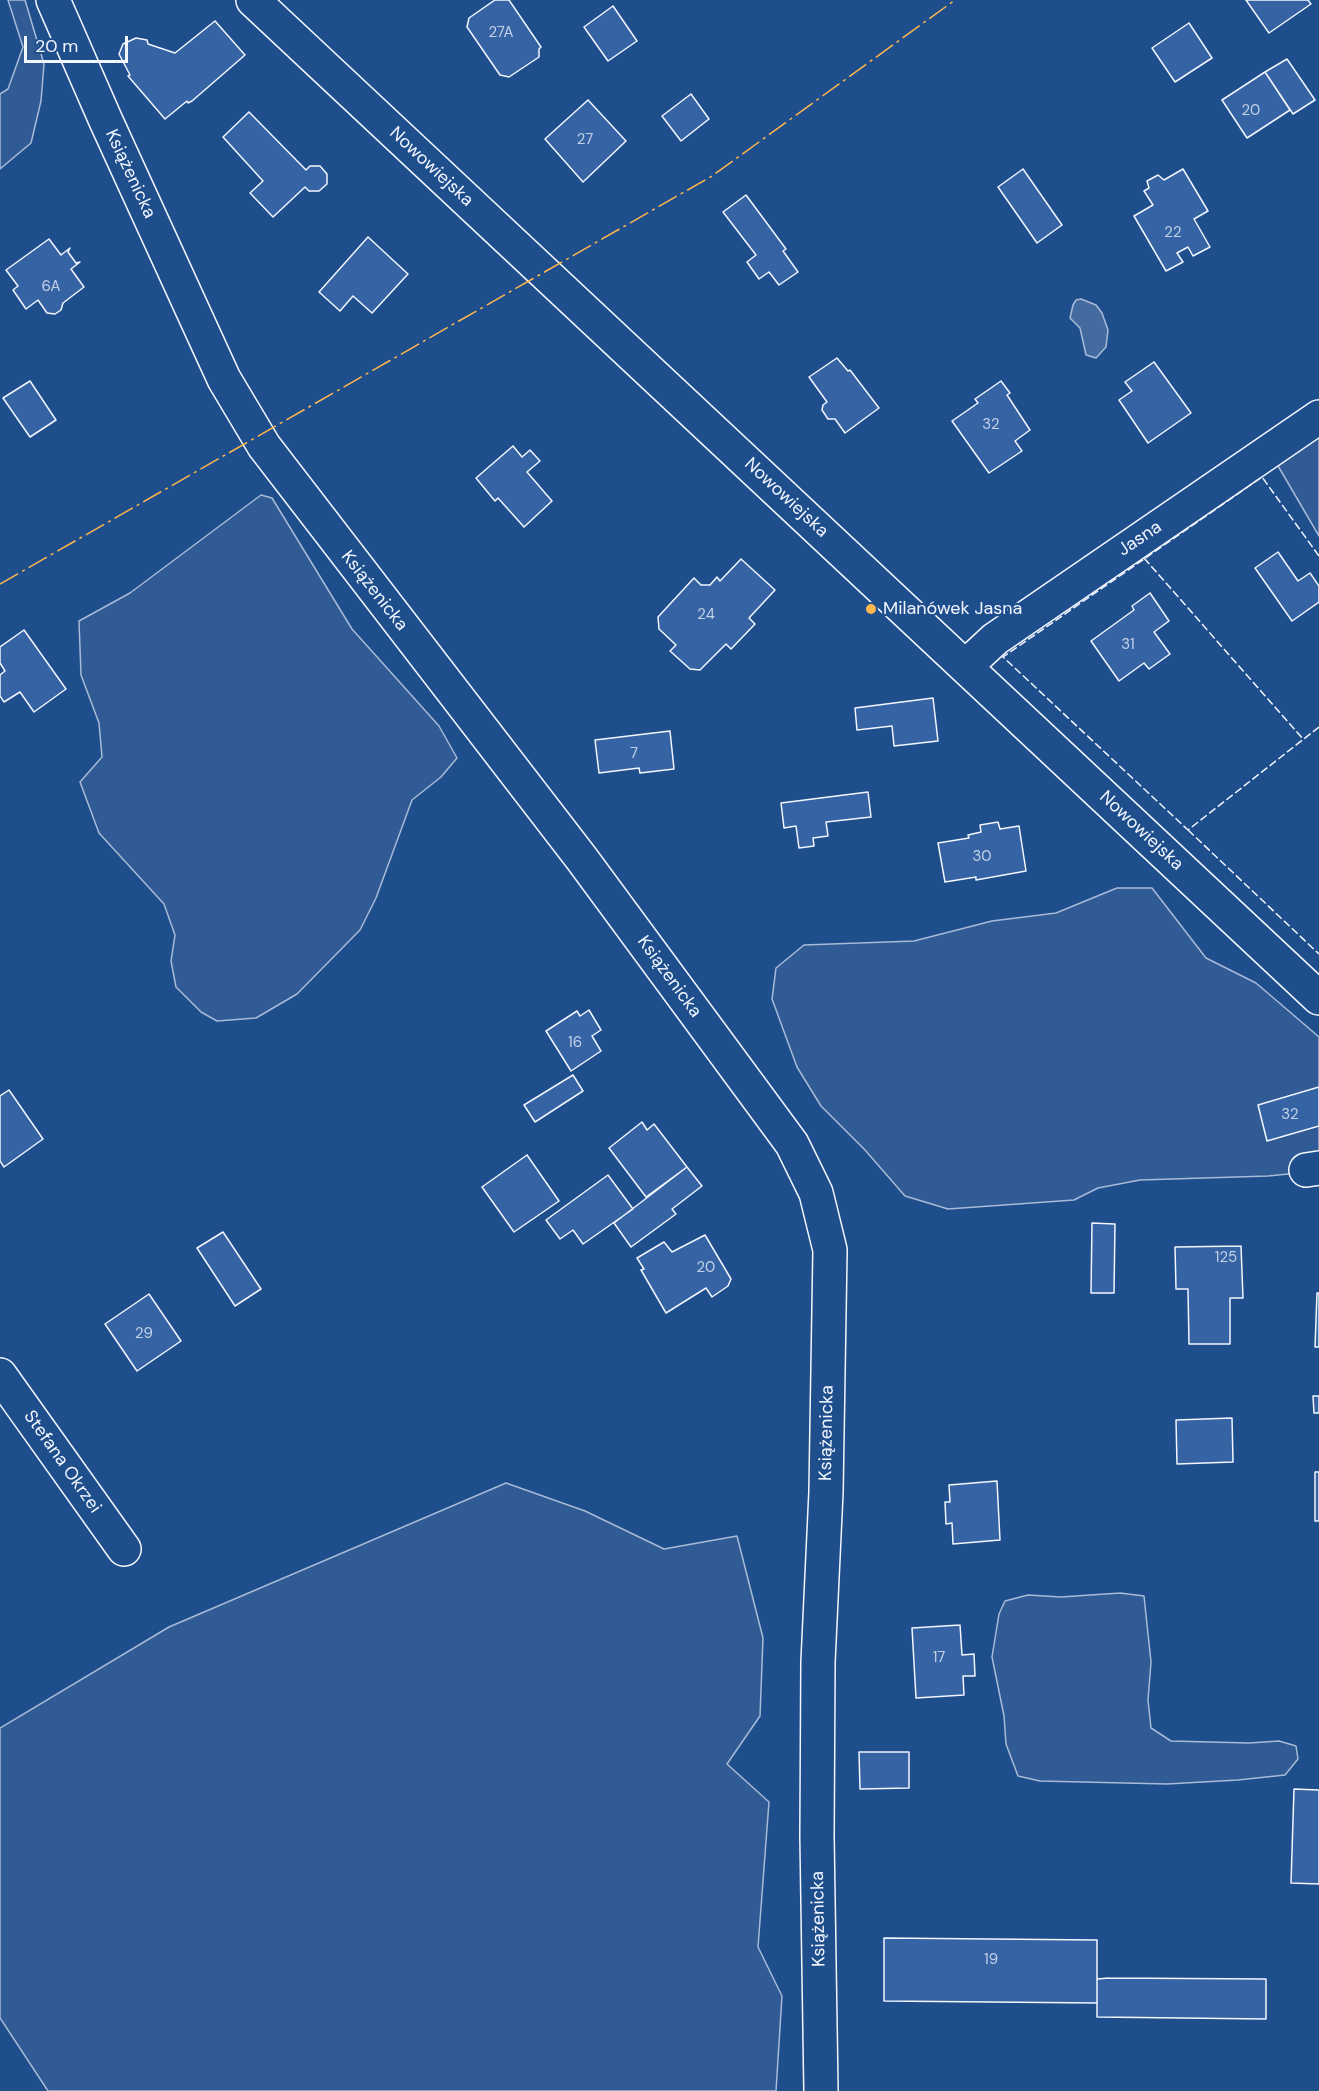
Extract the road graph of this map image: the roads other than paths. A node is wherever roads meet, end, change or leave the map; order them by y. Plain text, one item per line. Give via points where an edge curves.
1 (53, 0) edge
2 (253, 0) edge
3 (1319, 417) edge
4 (966, 666) junction
5 (1319, 998) edge
6 (0, 1374) edge
7 (124, 1549) dead end
8 (821, 2091) edge

1 - 8 street, Książenicka via 224,379 264,446 582,859 792,1144 816,1193 830,1250 818,1674
2 - 4 street, Nowowiejska
3 - 4 street, Jasna via 995,639
4 - 5 street, Nowowiejska
6 - 7 street, Stefana Okrzei

